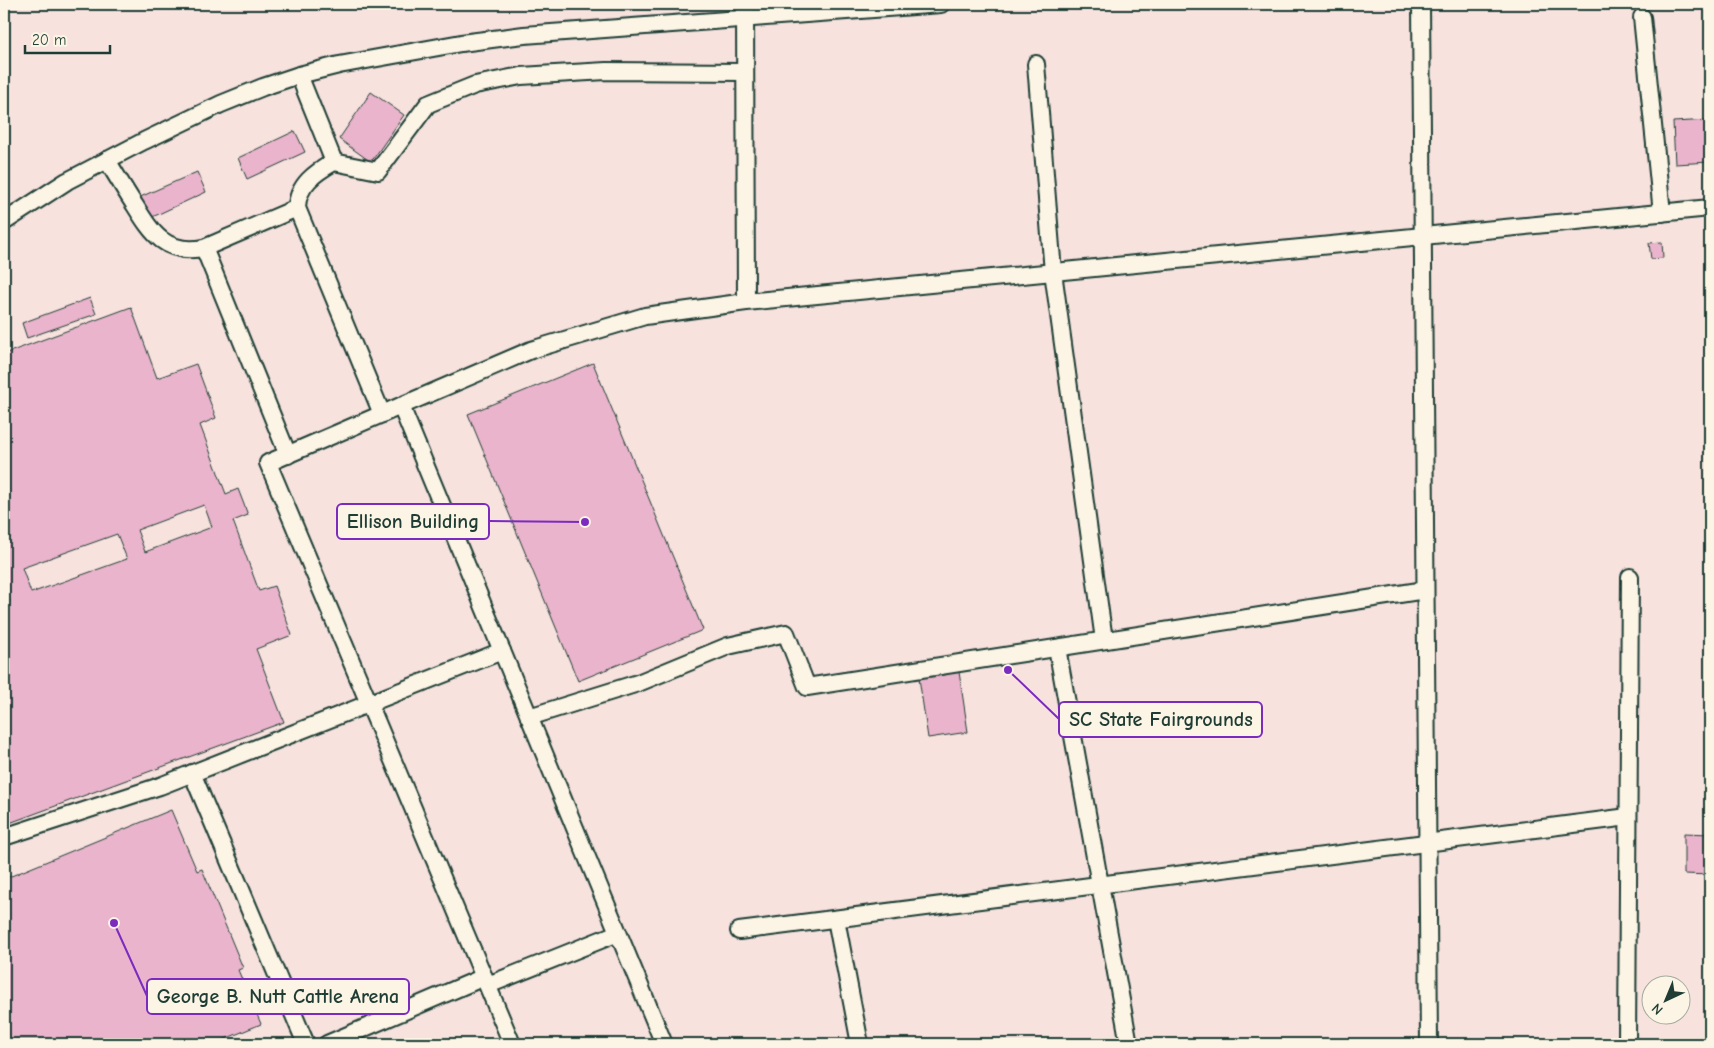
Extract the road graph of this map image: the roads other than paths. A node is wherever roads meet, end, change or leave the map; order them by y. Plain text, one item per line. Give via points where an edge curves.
1 (941, 4) edge
2 (1421, 4) edge
3 (745, 12) edge
4 (1642, 17) dead end
5 (1036, 64) dead end
6 (745, 72) junction
7 (299, 74) junction
8 (107, 160) junction
9 (334, 162) junction
10 (297, 208) junction
11 (1710, 208) edge
12 (1662, 213) junction
13 (4, 222) edge
14 (1422, 236) junction
15 (204, 248) junction
16 (1053, 272) junction
17 (746, 302) junction
18 (401, 406) junction
19 (382, 414) junction
20 (288, 455) junction
21 (1630, 577) dead end
22 (1425, 590) junction
23 (1104, 640) junction
24 (1057, 648) junction
25 (502, 651) junction
26 (369, 702) junction
27 (529, 717) junction
28 (192, 773) junction
29 (1628, 817) junction
30 (4, 837) edge
31 (1428, 843) junction
32 (1100, 885) junction
33 (836, 919) junction
34 (739, 931) dead end
35 (618, 933) junction
36 (486, 981) junction
37 (306, 1044) edge
38 (327, 1044) edge
39 (512, 1044) edge
40 (664, 1044) edge
41 (860, 1044) edge
42 (1129, 1044) edge
43 (1429, 1044) edge
44 (1627, 1044) edge

1 - 3 lane
2 - 14 lane
3 - 6 lane
3 - 7 lane via 506,37 378,57
4 - 12 lane
5 - 16 lane
6 - 9 lane via 606,71 521,76 475,85 428,104 378,171
6 - 17 lane
7 - 8 lane via 221,104
7 - 9 lane
8 - 13 lane via 67,181
8 - 15 lane via 156,236 181,249
9 - 10 lane via 310,178 297,199
10 - 15 lane
10 - 19 lane
11 - 12 lane
12 - 14 lane
14 - 16 lane
14 - 22 lane
15 - 20 lane
16 - 17 lane
16 - 23 lane
17 - 18 lane via 645,316 531,350
18 - 19 lane
18 - 25 lane
19 - 20 lane
20 - 26 lane via 268,463
21 - 29 lane
22 - 23 lane
22 - 31 lane
23 - 24 lane
24 - 27 lane via 807,687 786,633 728,646 638,683
24 - 32 lane
25 - 26 lane
25 - 27 lane
26 - 28 lane
26 - 36 lane
27 - 35 lane
28 - 30 lane
28 - 37 lane
29 - 31 lane
29 - 44 lane
31 - 32 lane
31 - 43 lane
32 - 33 lane
32 - 42 lane
33 - 34 lane
33 - 41 lane
35 - 36 lane
35 - 40 lane
36 - 38 lane
36 - 39 lane

